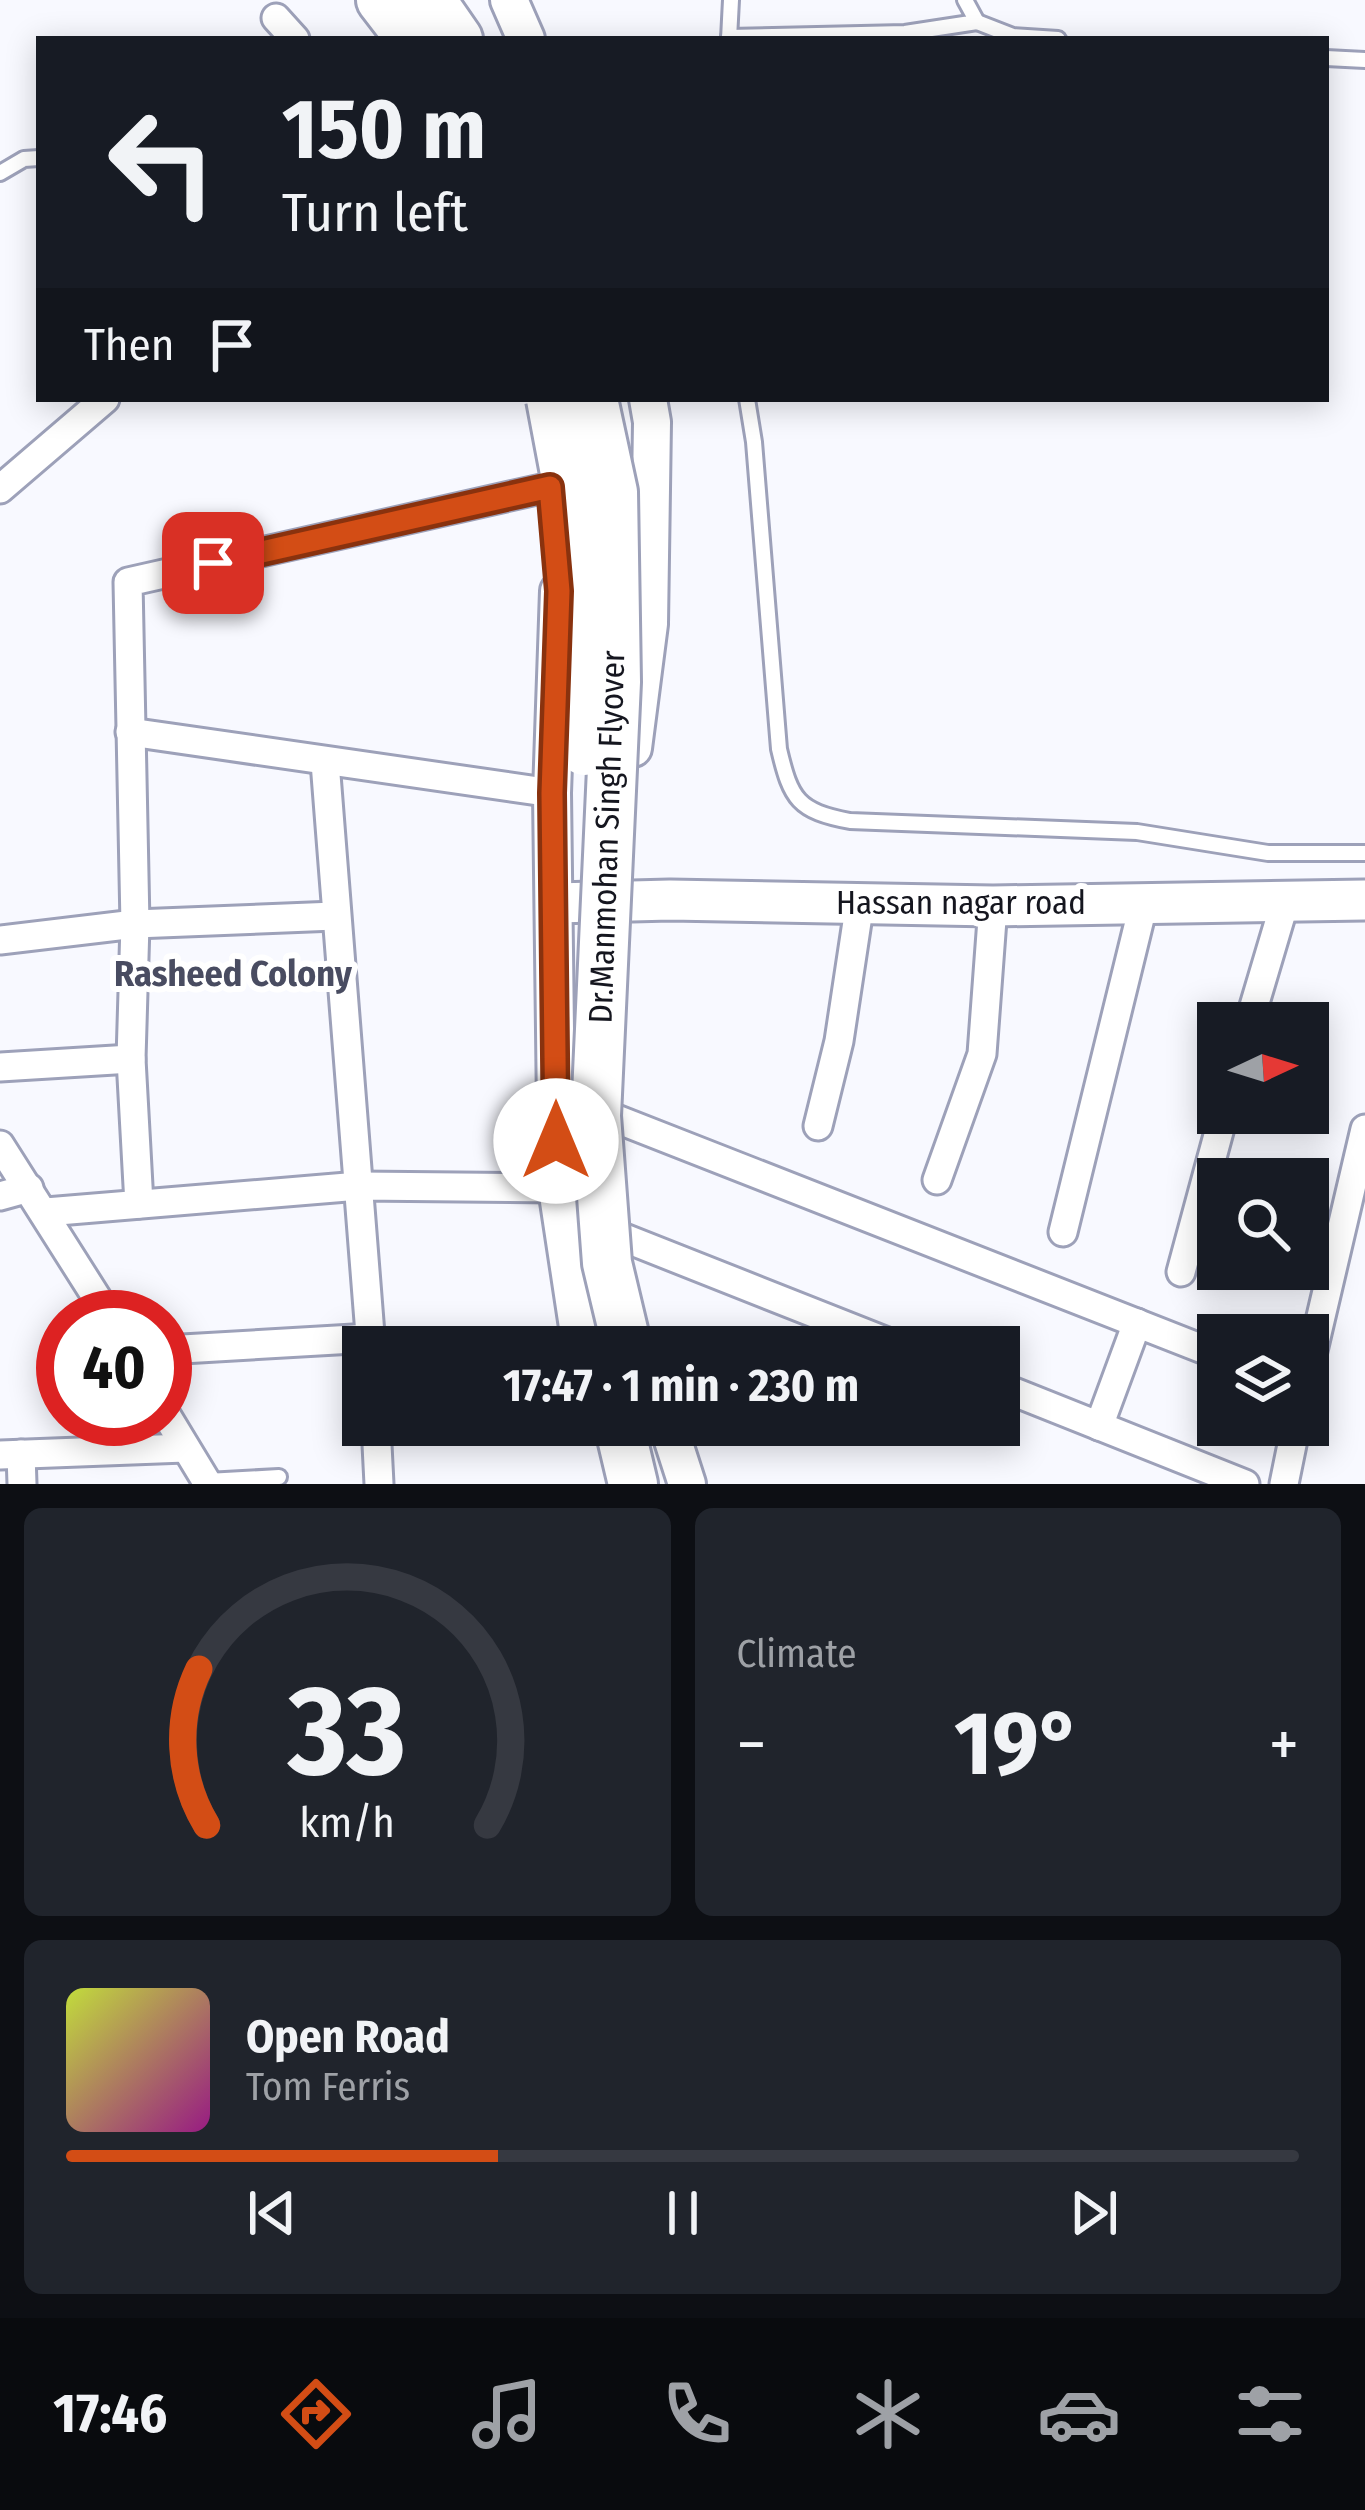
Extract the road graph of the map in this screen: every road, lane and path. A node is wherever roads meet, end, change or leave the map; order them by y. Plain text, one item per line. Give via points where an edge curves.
1 (355, 0) edge
2 (381, 0) edge
3 (431, 0) edge
4 (509, 0) edge
5 (731, 0) edge
6 (965, 0) edge
7 (977, 22) junction
8 (382, 36) edge
9 (409, 36) edge
10 (456, 36) edge
11 (525, 36) edge
12 (729, 36) edge
13 (799, 36) edge
14 (1013, 36) edge
15 (1329, 58) edge
16 (1365, 60) edge
17 (36, 158) edge
18 (0, 173) edge
19 (102, 402) edge
20 (537, 402) edge
21 (552, 402) edge
22 (594, 402) edge
23 (649, 402) edge
24 (747, 402) edge
25 (550, 487) junction
26 (0, 489) edge
27 (130, 732) junction
28 (325, 762) junction
29 (552, 793) junction
30 (1365, 853) edge
31 (1365, 900) edge
32 (860, 902) junction
33 (1144, 902) junction
34 (1285, 902) junction
35 (556, 903) junction
36 (613, 903) junction
37 (993, 906) junction
38 (335, 916) junction
39 (135, 924) junction
40 (0, 940) edge
41 (1255, 1002) edge
42 (131, 1059) junction
43 (0, 1067) edge
44 (614, 1118) junction
45 (818, 1126) dead end
46 (1365, 1129) edge
47 (1218, 1134) edge
48 (0, 1145) edge
49 (937, 1180) dead end
50 (359, 1186) junction
51 (29, 1188) junction
52 (556, 1188) junction
53 (0, 1196) edge
54 (139, 1204) junction
55 (46, 1212) junction
56 (1063, 1232) dead end
57 (622, 1237) junction
58 (1181, 1272) dead end
59 (93, 1290) edge
60 (1322, 1314) edge
61 (1137, 1324) junction
62 (370, 1326) edge
63 (578, 1326) edge
64 (596, 1326) edge
65 (622, 1326) edge
66 (641, 1326) edge
67 (848, 1326) edge
68 (342, 1343) edge
69 (1197, 1347) edge
70 (192, 1349) edge
71 (1020, 1394) edge
72 (1099, 1426) junction
73 (377, 1446) edge
74 (604, 1446) edge
75 (624, 1446) edge
76 (651, 1446) edge
77 (675, 1446) edge
78 (1292, 1446) edge
79 (185, 1448) joint
80 (10, 1454) edge
81 (279, 1477) dead end
82 (208, 1483) edge
83 (22, 1484) edge
84 (380, 1484) edge
85 (614, 1484) edge
86 (633, 1484) edge
87 (661, 1484) edge
88 (687, 1484) edge
89 (1245, 1484) edge
90 (1284, 1484) edge

1 - 8 street
2 - 9 highway
3 - 10 highway
4 - 11 street
5 - 12 lane
6 - 7 lane
7 - 13 lane
7 - 14 lane
15 - 16 lane
17 - 18 lane
19 - 26 street
20 - 25 street
21 - 64 highway, Dr.Manmohan Singh Flyover, bridge via 580,553 584,782 575,1053 582,1265
22 - 65 highway, Dr.Manmohan Singh Flyover, bridge via 613,492 616,682 596,1116 607,1263
23 - 36 street via 650,624
24 - 30 lane via 779,749 796,800 813,814 1137,832 1268,853
25 - 27 street via 128,582
25 - 29 street via 559,591
27 - 28 street
27 - 39 street
28 - 29 street
28 - 38 street
29 - 35 street
31 - 34 main road, Hassan nagar road
32 - 36 main road, Hassan nagar road
32 - 37 main road, Hassan nagar road
32 - 45 street
33 - 34 main road, Hassan nagar road
33 - 37 main road, Hassan nagar road
33 - 56 street
34 - 41 street
35 - 36 main road, Hassan nagar road
35 - 52 street
36 - 44 street
37 - 49 street via 982,1054
38 - 39 street
38 - 50 street
39 - 40 street
39 - 42 street
42 - 43 street
42 - 54 street
44 - 57 street
44 - 61 street
46 - 60 street
47 - 58 street
48 - 51 street
50 - 52 street
50 - 54 street
50 - 62 street
51 - 53 street
51 - 55 street
52 - 63 street
54 - 55 street
55 - 59 street
57 - 66 street
57 - 67 street
61 - 69 street
61 - 72 street
68 - 70 street
71 - 72 street
72 - 89 street
73 - 84 street
74 - 85 street
75 - 86 highway
76 - 87 highway
77 - 88 street
78 - 90 street
79 - 80 street
79 - 82 street
80 - 83 street
81 - 82 lane

